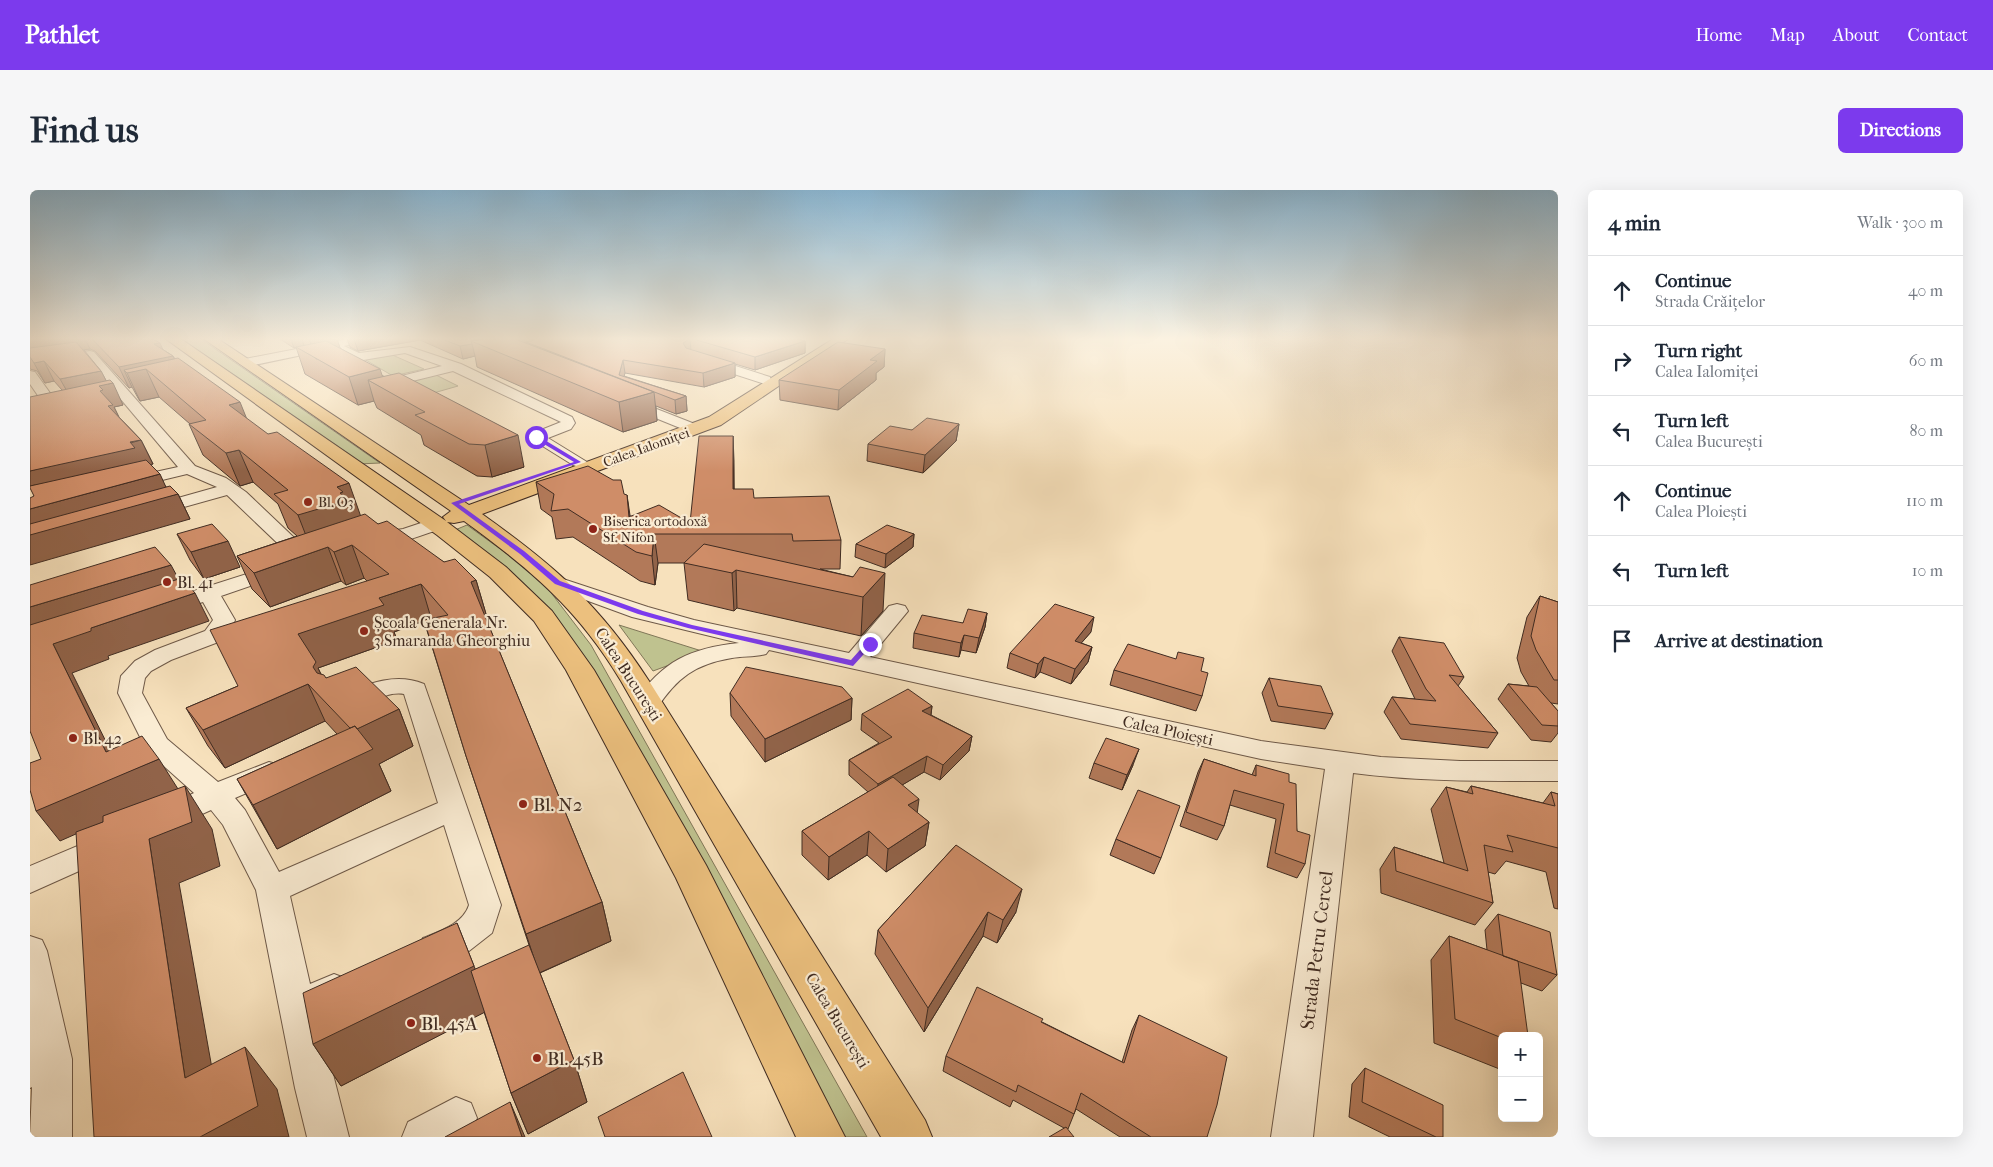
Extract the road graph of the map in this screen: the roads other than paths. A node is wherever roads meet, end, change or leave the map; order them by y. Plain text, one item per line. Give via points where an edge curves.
1 (36, 383) edge
2 (113, 383) edge
3 (241, 383) edge
4 (272, 383) edge
5 (388, 383) edge
6 (489, 383) edge
7 (760, 383) edge
8 (775, 383) edge
9 (140, 391) dead end
10 (410, 393) edge
11 (123, 395) junction
12 (611, 395) edge
13 (106, 399) edge
14 (72, 406) edge
15 (55, 410) junction
16 (38, 413) edge
17 (690, 427) junction
18 (536, 437) junction
19 (520, 442) dead end
20 (579, 462) junction
21 (189, 469) junction
22 (114, 487) edge
23 (230, 489) junction
24 (444, 514) junction
25 (136, 516) edge
26 (365, 541) edge
27 (558, 583) junction
28 (209, 593) junction
29 (897, 611) dead end
30 (152, 612) edge
31 (783, 648) junction
32 (853, 663) junction
33 (648, 702) junction
34 (344, 703) edge
35 (292, 762) edge
36 (1340, 762) junction
37 (1558, 771) edge
38 (215, 795) junction
39 (454, 808) junction
40 (30, 880) edge
41 (272, 890) junction
42 (30, 951) edge
43 (403, 962) edge
44 (359, 981) edge
45 (297, 1006) junction
46 (41, 1064) edge
47 (51, 1137) edge
48 (328, 1137) edge
49 (821, 1137) edge
50 (908, 1137) edge
51 (1292, 1137) edge

1 - 15 street
2 - 11 street
3 - 24 main road, Calea București
4 - 24 main road, Calea București
5 - 10 street
6 - 18 street via 567,420 566,426
7 - 17 main road, Calea Ialomiței
8 - 17 main road, Calea Ialomiței via 742,405
9 - 11 street
11 - 13 street
11 - 21 street
12 - 17 street
14 - 15 street
15 - 16 street
17 - 20 main road, Calea Ialomiței
17 - 24 main road, Calea Ialomiței
18 - 19 street
18 - 20 street
20 - 24 main road, Calea Ialomiței
21 - 22 street
21 - 23 street
23 - 25 street
23 - 28 street via 299,553 318,557
24 - 26 street via 412,532
24 - 27 main road, Calea București via 522,553
24 - 49 main road, Calea București via 543,616 580,670 693,876
27 - 31 street, Calea Ploiești via 640,612
27 - 33 main road, Calea București via 593,620
28 - 30 street
28 - 38 street via 224,620 221,628 213,636 142,666 133,676 130,693 156,745
29 - 32 street
31 - 32 street, Calea Ploiești
31 - 33 street, Calea Ploiești via 720,653 690,662 666,678
32 - 36 street, Calea Ploiești via 1261,750
33 - 50 main road, Calea București
34 - 39 street via 397,685 410,685 415,689
35 - 38 street
36 - 37 street, Calea Ploiești via 1450,770
36 - 51 street, Strada Petru Cercel
38 - 40 street
38 - 41 street via 234,818
39 - 41 street
39 - 43 street via 485,905 480,922 457,940
41 - 45 street
42 - 46 street
44 - 45 street
45 - 48 street
46 - 47 street

